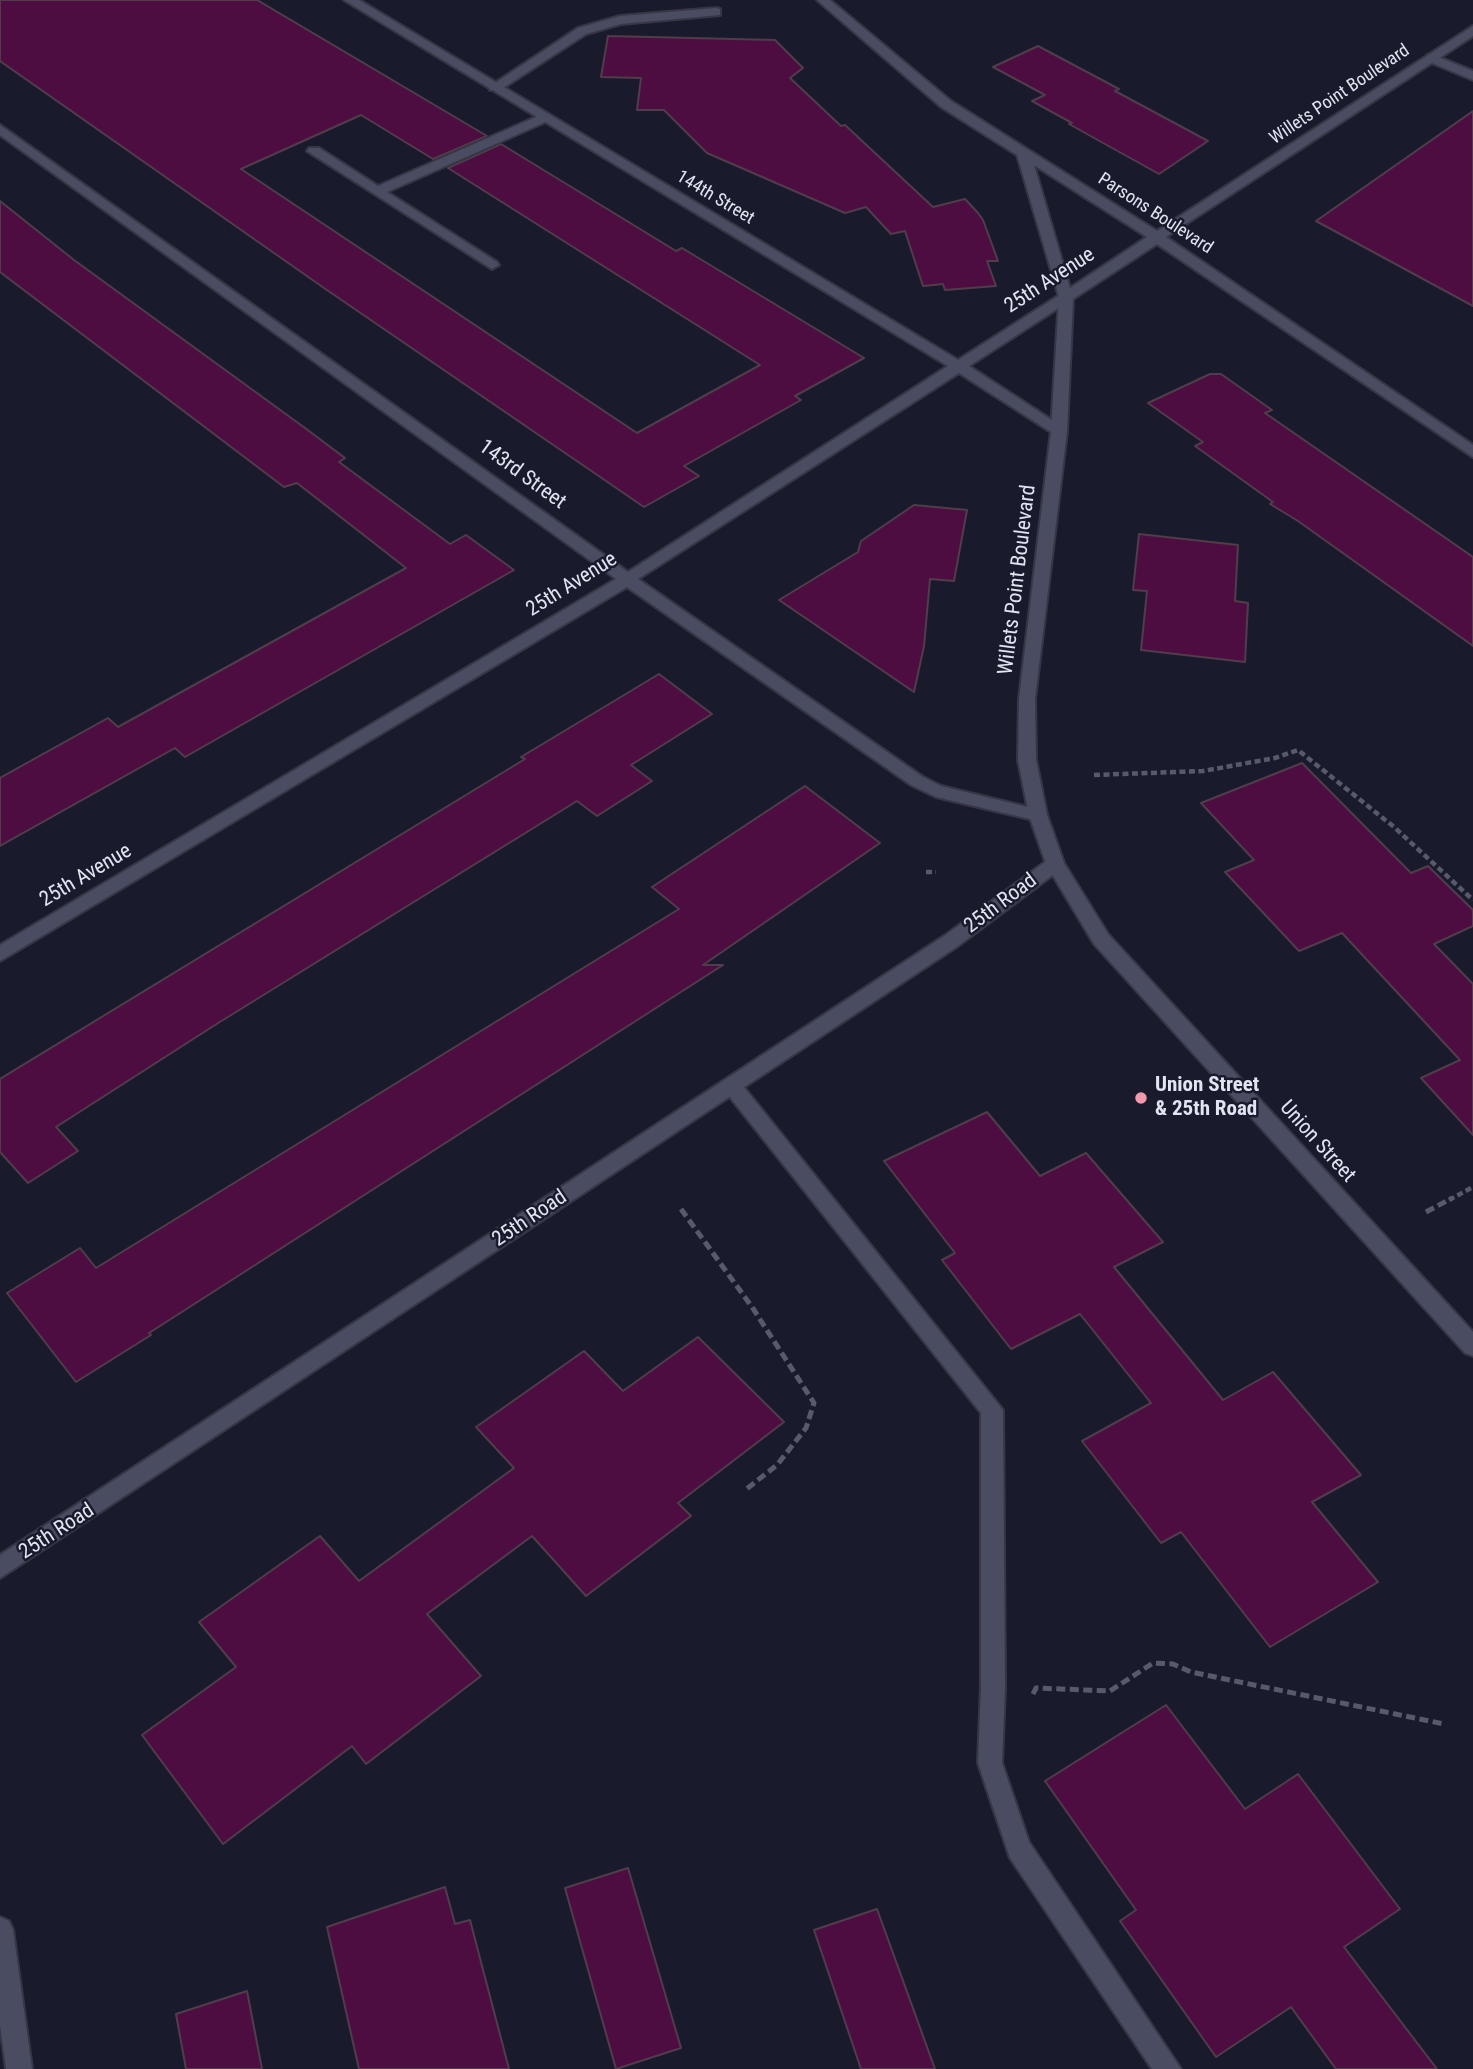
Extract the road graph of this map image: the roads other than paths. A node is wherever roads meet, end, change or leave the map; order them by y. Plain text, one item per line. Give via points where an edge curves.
1 (350, 0) edge
2 (822, 0) edge
3 (716, 12) dead end
4 (1472, 31) edge
5 (1431, 58) junction
6 (1473, 76) edge
7 (495, 87) junction
8 (545, 117) junction
9 (0, 129) edge
10 (314, 151) dead end
11 (1023, 152) junction
12 (377, 191) junction
13 (1158, 238) junction
14 (492, 265) dead end
15 (1066, 297) junction
16 (960, 368) junction
17 (1059, 431) junction
18 (1473, 452) edge
19 (627, 579) junction
20 (1038, 815) junction
21 (1055, 864) junction
22 (0, 954) edge
23 (732, 1086) junction
24 (1473, 1347) edge
25 (0, 1568) edge
26 (0, 1930) edge
27 (19, 2069) edge
28 (1168, 2069) edge

1 - 7 street, 144th Street
2 - 11 street, Parsons Boulevard via 946,104
3 - 7 street via 620,20 582,31
4 - 5 street, Willets Point Boulevard
5 - 6 street
5 - 13 street, Willets Point Boulevard
7 - 8 street, 144th Street
8 - 12 street
8 - 16 street, 144th Street
9 - 19 street, 143rd Street
10 - 12 street
11 - 13 street, Parsons Boulevard
11 - 15 street, Willets Point Boulevard
12 - 14 street
13 - 15 street, 25th Avenue
13 - 18 street, Parsons Boulevard
15 - 16 street, 25th Avenue
15 - 17 street, Willets Point Boulevard
16 - 17 street, 144th Street
16 - 19 street, 25th Avenue
17 - 20 street, Willets Point Boulevard via 1027,699 1027,760
19 - 20 street, 143rd Street via 917,781 936,791
19 - 22 street, 25th Avenue
20 - 21 street, Willets Point Boulevard
21 - 23 street, 25th Road via 980,921
21 - 24 street, Union Street via 1101,939
23 - 25 street, 25th Road
23 - 28 street via 992,1410 990,1763 1019,1849
26 - 27 street

